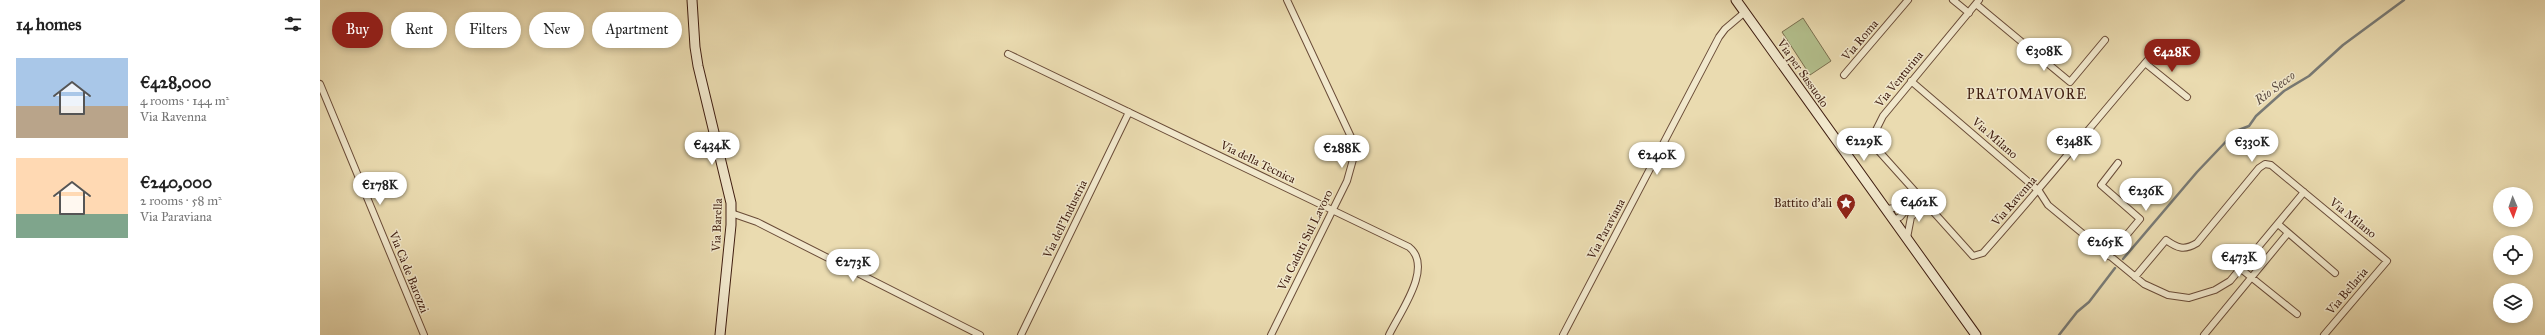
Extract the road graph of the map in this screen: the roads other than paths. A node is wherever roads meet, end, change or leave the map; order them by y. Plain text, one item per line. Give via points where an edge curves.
1 (692, 0) edge
2 (1287, 0) edge
3 (1736, 0) edge
4 (1908, 0) edge
5 (1953, 0) edge
6 (1978, 2) edge
7 (1745, 12) junction
8 (1969, 13) junction
9 (2105, 40) dead end
10 (2158, 48) dead end
11 (1008, 54) dead end
12 (2145, 63) junction
13 (1844, 76) dead end
14 (1912, 81) junction
15 (320, 84) edge
16 (2187, 96) dead end
17 (1129, 112) junction
18 (2118, 163) dead end
19 (2039, 191) junction
20 (2304, 192) junction
21 (1918, 196) junction
22 (1926, 205) junction
23 (1908, 206) junction
24 (1887, 209) junction
25 (1331, 210) junction
26 (732, 213) junction
27 (1912, 217) junction
28 (1896, 223) junction
29 (2278, 224) junction
30 (2288, 233) junction
31 (1906, 238) junction
32 (1976, 256) joint
33 (2109, 256) junction
34 (2387, 261) joint
35 (2241, 269) junction
36 (2335, 273) dead end
37 (2134, 277) junction
38 (2252, 278) junction
39 (2297, 314) dead end
40 (424, 335) edge
41 (720, 335) edge
42 (980, 335) edge
43 (1021, 335) edge
44 (1271, 335) edge
45 (1389, 335) edge
46 (1563, 335) edge
47 (1976, 335) edge
48 (2204, 335) edge
49 (2324, 335) edge

1 - 26 main road, Via Barella via 696,53
2 - 25 street, Via Caduti Sul Lavoro via 1354,148 1350,172
3 - 7 main road, Via per Sassuolo
4 - 13 street, Via Roma
5 - 8 street
6 - 8 street, Via Venturina
6 - 9 street via 2070,82
7 - 24 main road, Via per Sassuolo via 1842,150
7 - 46 street, Via Paraviana via 1719,37
8 - 14 street, Via Venturina
10 - 12 street, Via Ravenna
11 - 17 street, Via della Tecnica
12 - 16 street
12 - 19 street, Via Ravenna
14 - 19 street, Via Milano
14 - 21 street, Via Venturina via 1878,122 1874,141 1876,148
15 - 40 street, Via Cà de Barozzi
17 - 25 street, Via della Tecnica
17 - 43 street, Via dell’Industria
18 - 33 street via 2101,185 2140,219
19 - 32 street, Via Ravenna via 1983,253
19 - 33 street, Via Milano via 2048,205
20 - 29 street, Via Milano
20 - 34 street, Via Milano
20 - 37 street, Via Milano via 2271,165 2265,164 2197,243 2188,248 2181,248 2166,240
21 - 22 street, Via Venturina
21 - 23 street
22 - 27 street
22 - 32 street, Via Venturina via 1968,252
23 - 24 street
23 - 28 street
24 - 28 main road, Via per Sassuolo
25 - 44 street, Via Caduti Sul Lavoro
25 - 45 street, Via della Tecnica via 1409,247 1418,257 1418,277
26 - 41 main road, Via Barella
26 - 42 street via 757,222
27 - 28 street
27 - 31 street
28 - 31 main road, Via per Sassuolo
29 - 30 street
29 - 35 street, Via Milano
30 - 36 street
30 - 38 street
31 - 47 main road, Via per Sassuolo
33 - 37 street, Via Milano
34 - 49 street, Via Bellaria
35 - 37 street, Via Milano via 2230,281 2216,290 2189,298 2168,295
35 - 38 street
38 - 39 street
38 - 48 street

